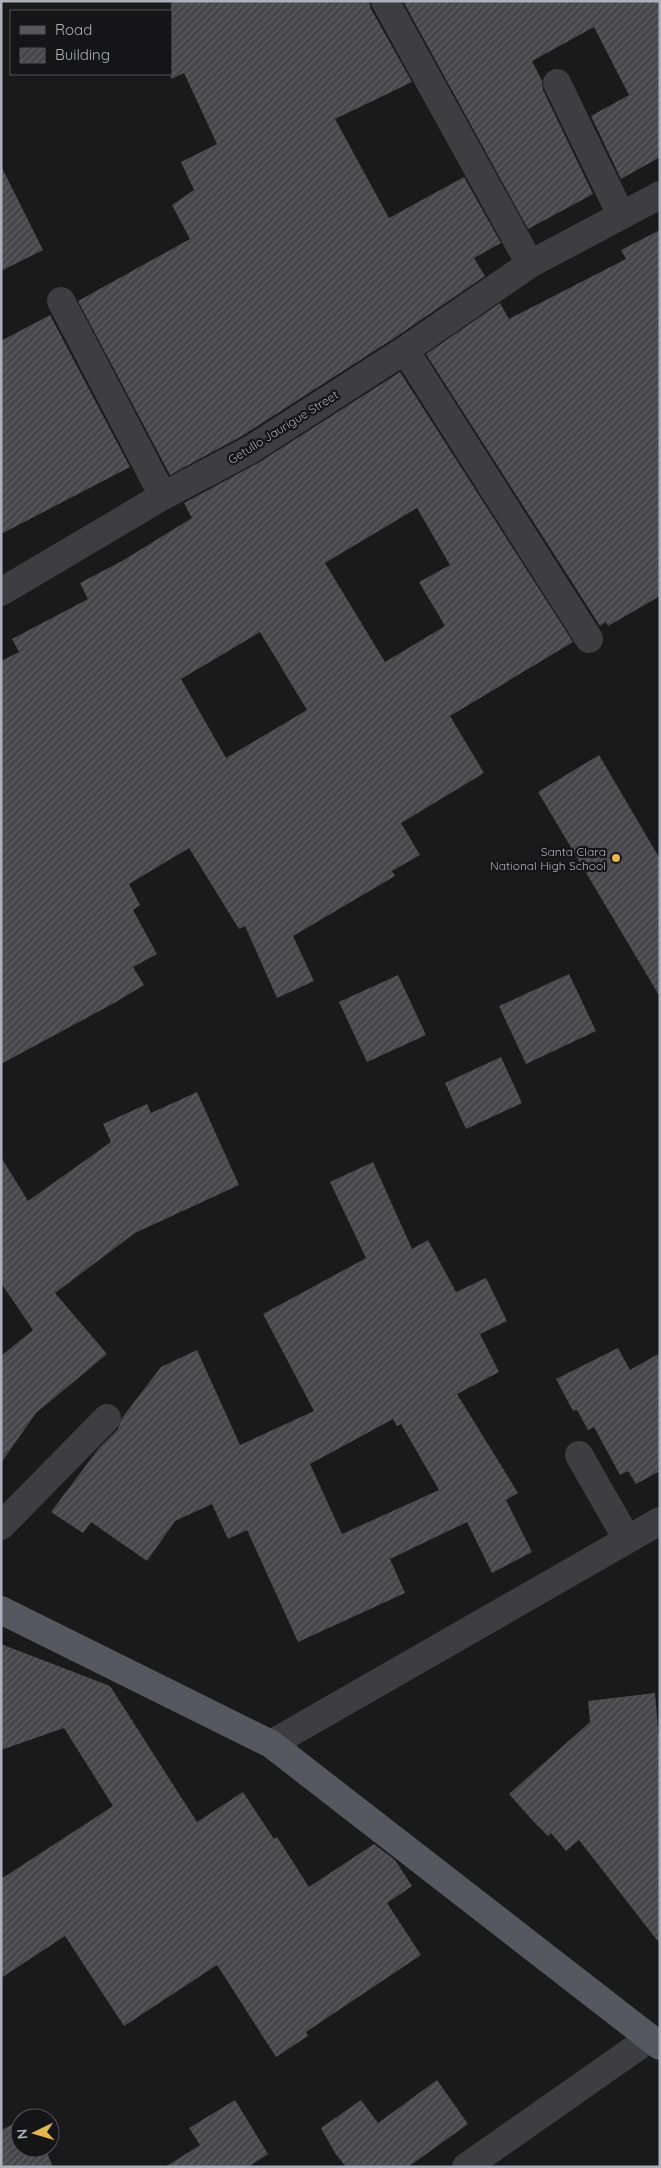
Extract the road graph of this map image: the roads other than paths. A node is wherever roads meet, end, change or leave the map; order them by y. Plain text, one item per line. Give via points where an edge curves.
1 (385, 1) edge
2 (557, 83) dead end
3 (660, 195) edge
4 (621, 215) junction
5 (530, 264) junction
6 (61, 301) dead end
7 (405, 350) junction
8 (163, 496) junction
9 (1, 592) edge
10 (589, 639) dead end
11 (106, 1418) dead end
12 (579, 1456) dead end
13 (660, 1521) edge
14 (1, 1526) edge
15 (627, 1539) junction
16 (1, 1610) edge
17 (271, 1744) junction
18 (655, 2042) edge
19 (466, 2167) edge

1 - 5 street
2 - 4 street
3 - 4 street, Getullo Jaurigue Street
4 - 5 street, Getullo Jaurigue Street
5 - 7 street, Getullo Jaurigue Street
6 - 8 street
7 - 8 street, Getullo Jaurigue Street via 250,450
7 - 10 street
8 - 9 street, Getullo Jaurigue Street
11 - 14 street
12 - 15 street
13 - 15 street
15 - 17 street
16 - 17 main road
17 - 18 main road
18 - 19 street

